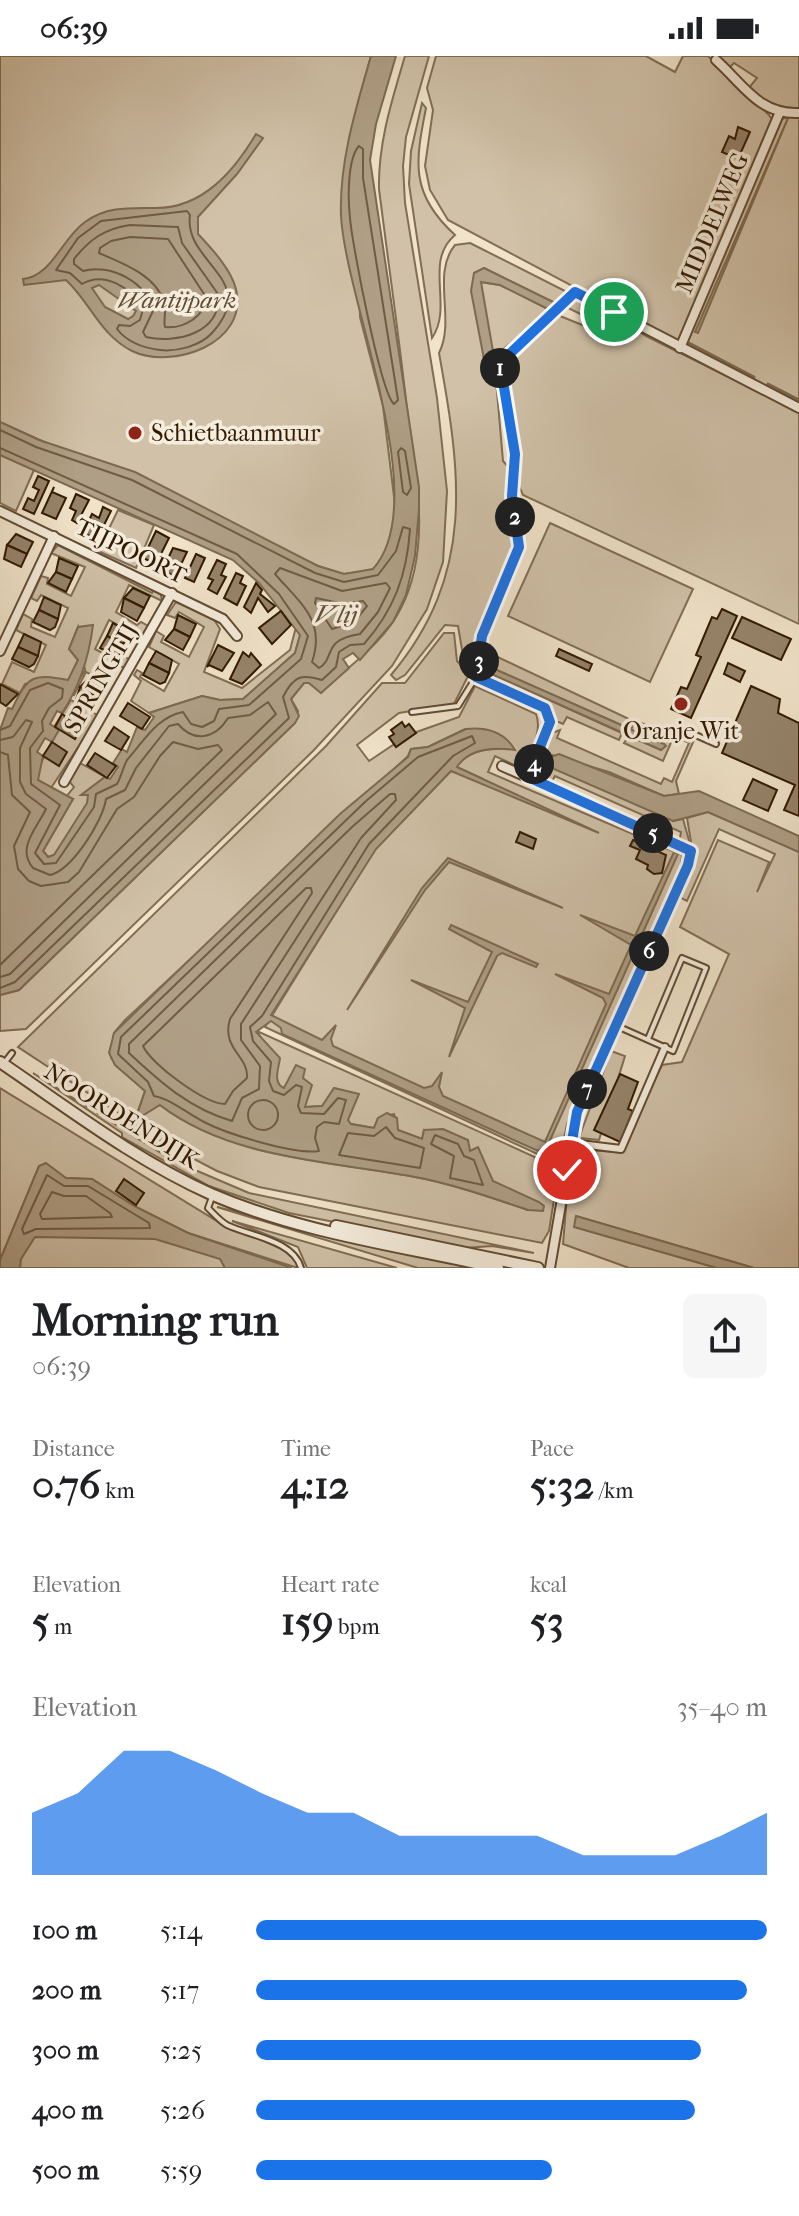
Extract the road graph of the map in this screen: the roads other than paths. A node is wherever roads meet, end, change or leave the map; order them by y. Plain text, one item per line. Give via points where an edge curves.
1 (714, 58) edge
2 (799, 113) edge
3 (779, 114) junction
4 (680, 348) junction
5 (799, 408) edge
6 (0, 511) edge
7 (54, 536) junction
8 (172, 593) junction
9 (237, 636) dead end
10 (0, 651) edge
11 (476, 677) junction
12 (412, 712) dead end
13 (682, 729) dead end
14 (716, 744) dead end
15 (502, 766) dead end
16 (528, 777) junction
17 (64, 782) dead end
18 (615, 1025) junction
19 (648, 1039) junction
20 (665, 1047) junction
21 (12, 1053) dead end
22 (2, 1063) edge
23 (572, 1143) junction
24 (213, 1194) junction
25 (284, 1217) junction
26 (301, 1268) edge
27 (498, 1268) edge
28 (538, 1268) edge
29 (550, 1268) edge

1 - 3 street
2 - 3 street
3 - 4 street, MIDDELWEG
4 - 5 street
4 - 11 street via 575,292 500,363 515,454 512,496 519,547 482,636
6 - 7 street, TIJPOORT
7 - 8 street, TIJPOORT
7 - 10 street
8 - 9 street, TIJPOORT via 223,619
8 - 17 street, SPRINGTIJ
11 - 12 lane via 458,706
11 - 16 street via 545,708 549,715
13 - 14 lane
15 - 16 street
16 - 18 street via 691,851
18 - 19 lane
18 - 23 street via 577,1112
19 - 20 lane
19 - 20 lane via 682,958 706,968 673,1051
20 - 23 street via 621,1149
21 - 22 lane
22 - 24 street, NOORDENDIJK via 169,1174
23 - 29 street
24 - 25 street
24 - 26 lane, NOORDENDIJK via 208,1208 224,1223 292,1253
25 - 27 street via 354,1238
25 - 28 street

